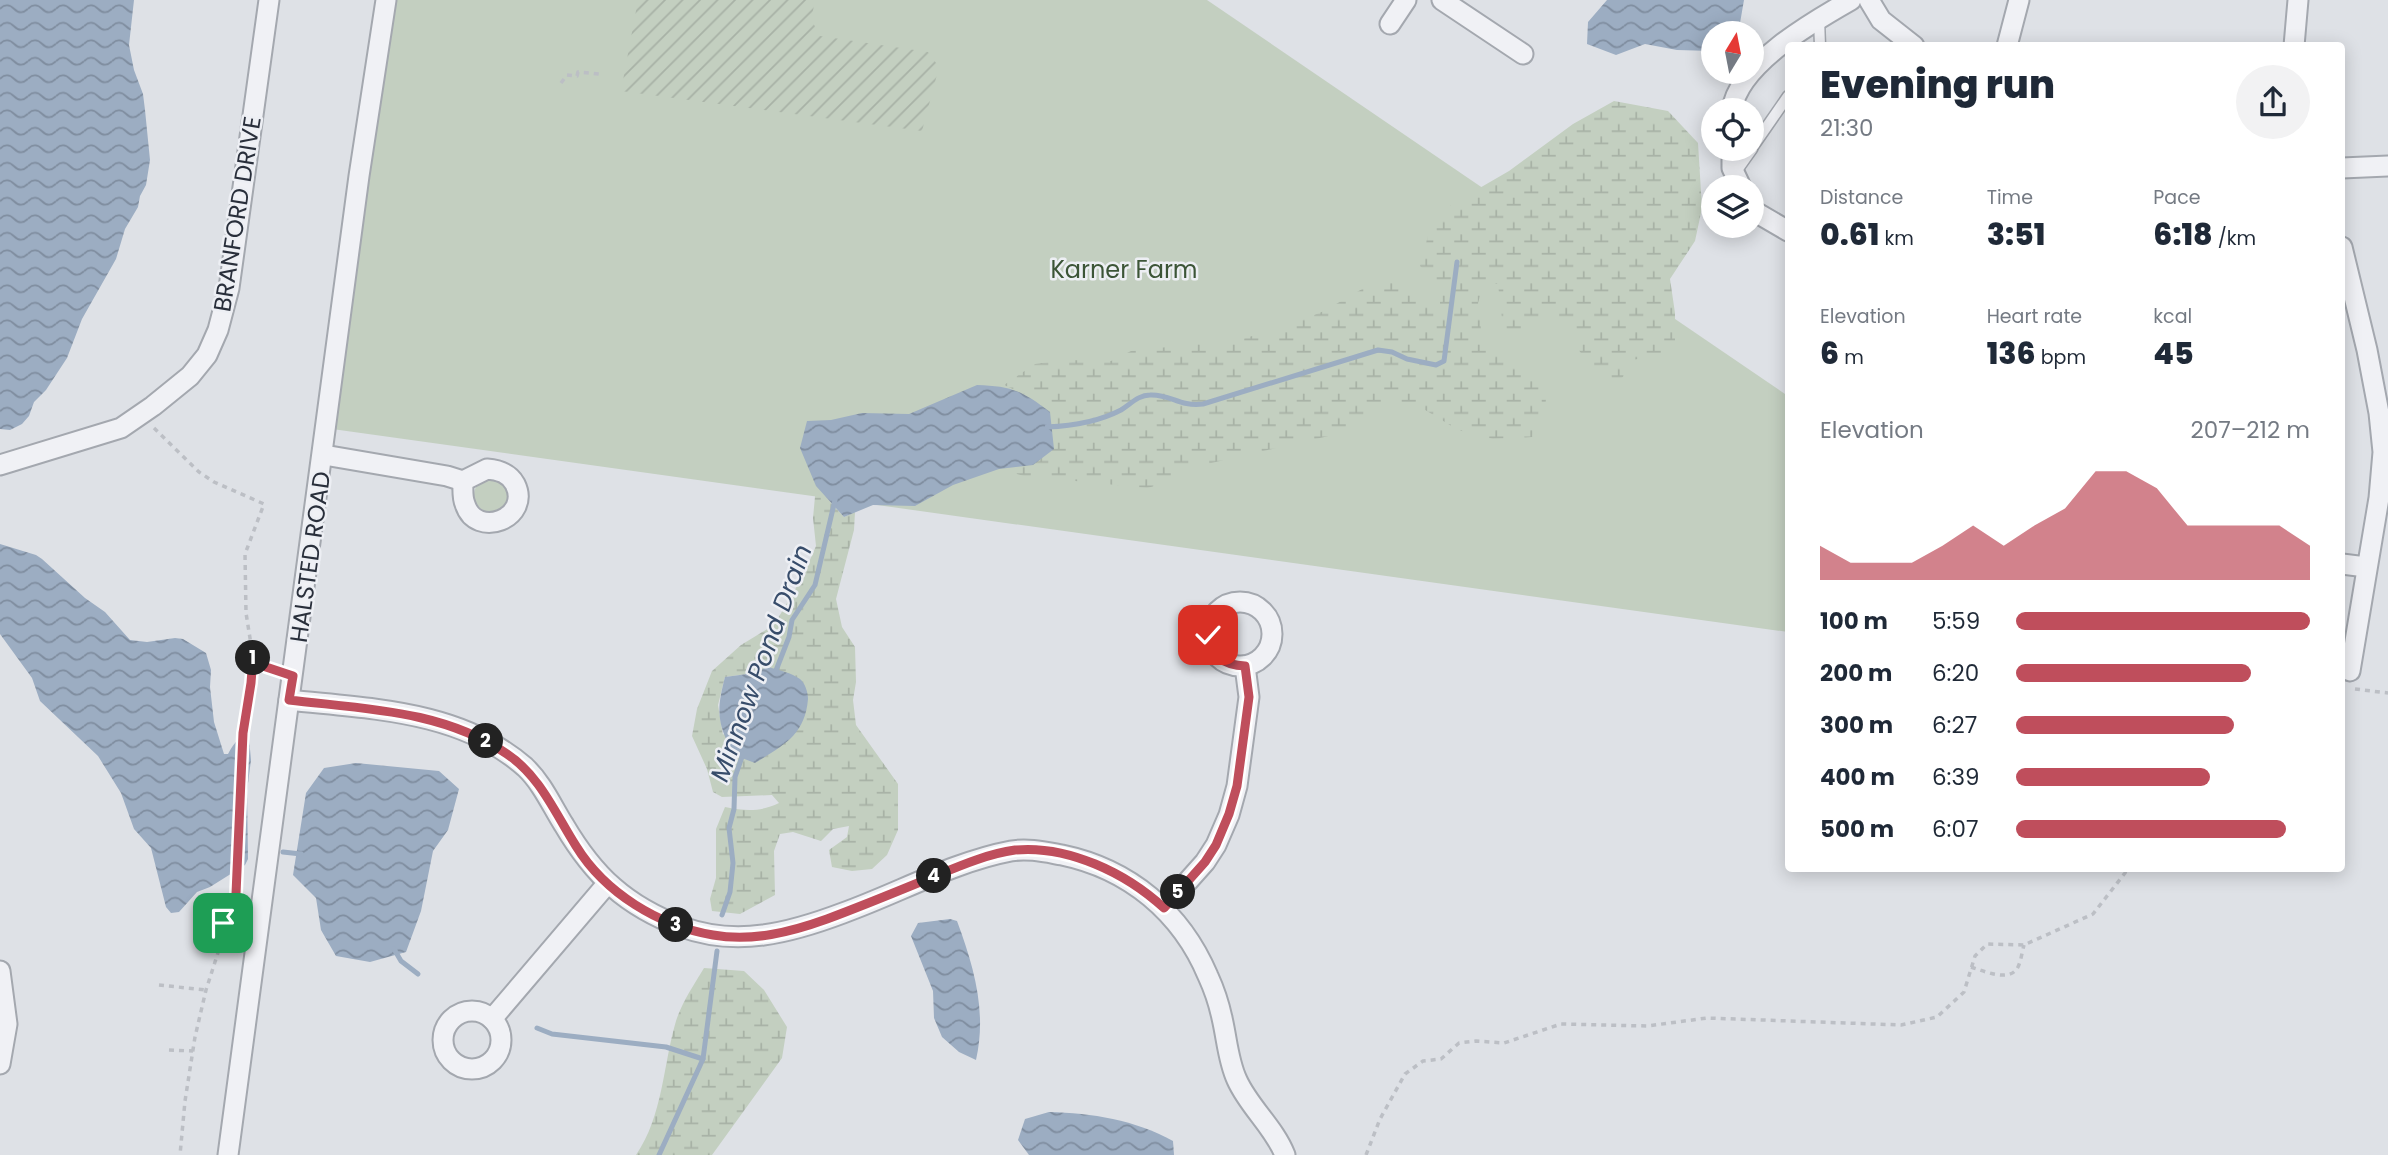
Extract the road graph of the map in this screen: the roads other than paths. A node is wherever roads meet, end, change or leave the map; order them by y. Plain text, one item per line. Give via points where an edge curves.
1 (269, 0) edge
2 (386, 0) edge
3 (1406, 0) edge
4 (1443, 0) edge
5 (1851, 0) edge
6 (1870, 0) edge
7 (2020, 0) edge
8 (2298, 0) edge
9 (1819, 19) junction
10 (1390, 24) dead end
11 (1820, 42) edge
12 (1909, 42) edge
13 (2008, 42) edge
14 (2294, 42) edge
15 (1523, 54) dead end
16 (1734, 98) edge
17 (1785, 100) edge
18 (1764, 131) edge
19 (2388, 166) edge
20 (2345, 168) edge
21 (1764, 216) edge
22 (1785, 229) edge
23 (2345, 259) edge
24 (324, 455) junction
25 (0, 465) edge
26 (463, 481) dead end
27 (2345, 564) edge
28 (2366, 567) junction
29 (1245, 666) dead end
30 (2349, 679) road end
31 (289, 700) junction
32 (607, 884) junction
33 (1164, 908) junction
34 (0, 971) edge
35 (492, 1019) dead end
36 (0, 1064) edge
37 (228, 1155) edge
38 (1285, 1155) edge

1 - 25 street, BRANFORD DRIVE via 229,289 207,355 190,376 121,428
2 - 24 street, HALSTED ROAD
3 - 10 street
4 - 15 street
5 - 9 street
6 - 12 street via 1881,20
7 - 13 street
8 - 14 street
9 - 11 lane
9 - 16 street via 1783,42 1746,78
17 - 18 lane
19 - 20 street
21 - 22 street
23 - 28 street via 2367,349 2383,452
24 - 26 street
24 - 31 street, HALSTED ROAD
27 - 28 street
28 - 30 street
29 - 33 street via 1249,697 1229,814 1205,862
31 - 32 street via 416,716 444,723 498,748 540,785 578,849
31 - 37 street, HALSTED ROAD
32 - 33 street via 675,924 714,936 743,938 807,926 997,854 1041,851 1106,868
32 - 35 street
33 - 38 street via 1194,947 1208,976 1238,1084
34 - 36 street via 8,1024

